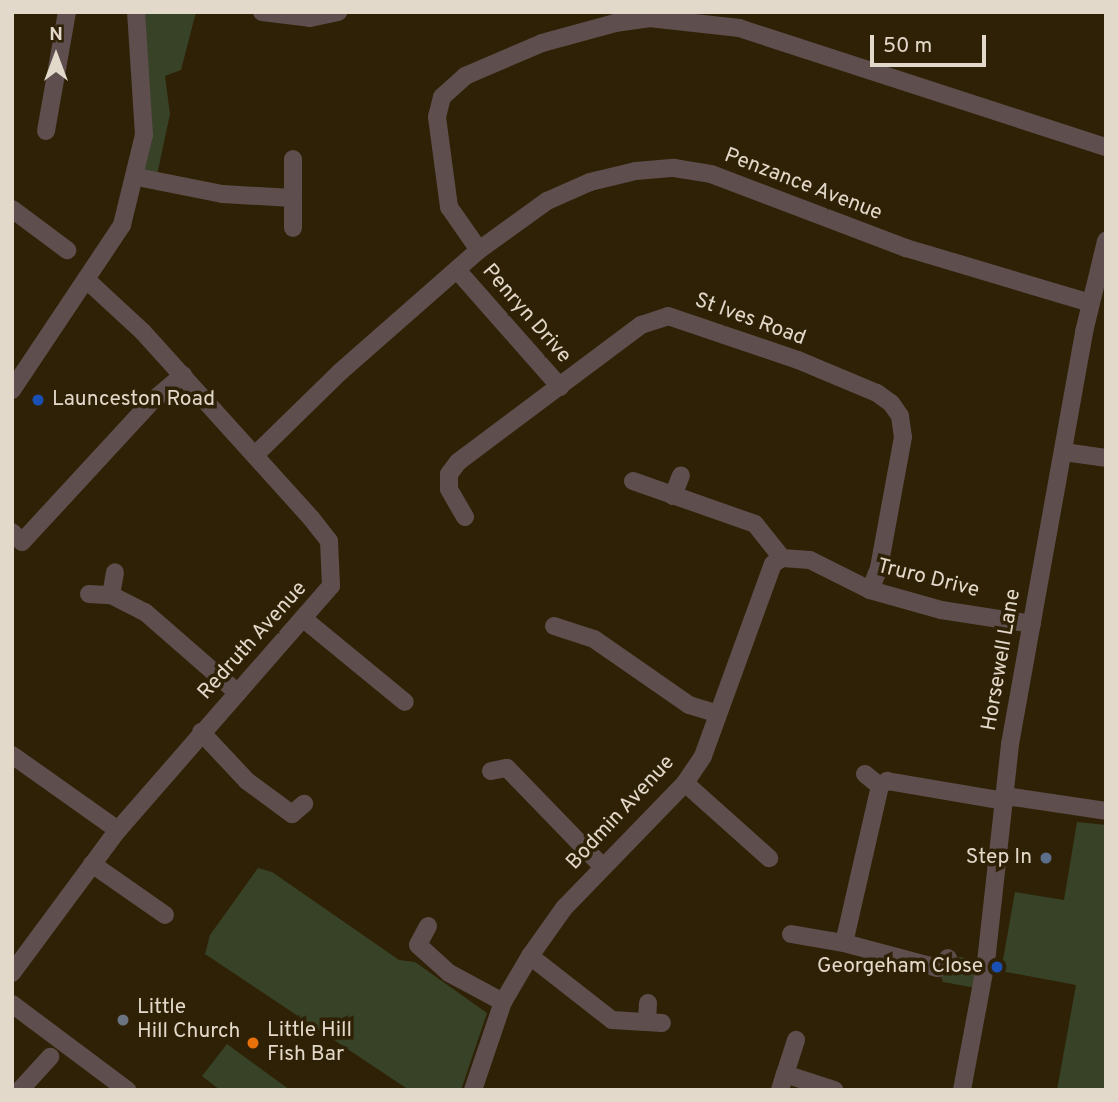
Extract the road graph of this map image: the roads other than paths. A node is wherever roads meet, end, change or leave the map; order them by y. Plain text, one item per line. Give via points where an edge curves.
1 (66, 12) edge
2 (136, 12) edge
3 (262, 12) edge
4 (338, 12) edge
5 (741, 20) edge
6 (46, 131) dead end
7 (1106, 147) edge
8 (293, 159) dead end
9 (137, 177) junction
10 (292, 198) junction
11 (12, 209) edge
12 (293, 228) dead end
13 (1106, 241) edge
14 (67, 250) dead end
15 (479, 250) junction
16 (457, 270) junction
17 (88, 281) junction
18 (1090, 303) junction
19 (183, 375) junction
20 (561, 387) junction
21 (12, 390) edge
22 (1064, 452) junction
23 (255, 455) junction
24 (1106, 458) edge
25 (681, 475) dead end
26 (633, 481) dead end
27 (673, 496) junction
28 (465, 517) dead end
29 (22, 542) edge
30 (782, 558) junction
31 (116, 572) dead end
32 (870, 590) junction
33 (89, 594) dead end
34 (111, 595) junction
35 (305, 620) junction
36 (1032, 624) junction
37 (554, 626) dead end
38 (238, 693) junction
39 (405, 702) dead end
40 (716, 713) junction
41 (201, 732) junction
42 (12, 755) edge
43 (504, 766) dead end
44 (865, 775) dead end
45 (685, 783) junction
46 (880, 786) junction
47 (1005, 798) junction
48 (304, 804) dead end
49 (1106, 811) edge
50 (118, 830) junction
51 (769, 858) dead end
52 (92, 864) junction
53 (601, 865) junction
54 (165, 915) dead end
55 (428, 926) dead end
56 (791, 934) dead end
57 (844, 943) junction
58 (530, 956) junction
59 (943, 969) dead end
60 (12, 974) edge
61 (503, 1002) junction
62 (12, 1003) edge
63 (648, 1003) dead end
64 (796, 1040) dead end
65 (50, 1057) dead end
66 (783, 1082) edge
67 (20, 1090) edge
68 (127, 1090) edge
69 (473, 1090) edge
70 (834, 1090) edge
71 (962, 1090) edge

1 - 6 street
2 - 9 street via 144,135
3 - 4 street via 310,18
5 - 7 street
5 - 15 street via 649,18 615,23 542,43 456,82 442,97 437,117 440,163 449,207
8 - 10 street
9 - 10 street via 222,194
9 - 17 street via 122,225
10 - 12 street
11 - 14 street
13 - 18 street, Horsewell Lane
15 - 16 street, Penzance Avenue
15 - 18 street, Penzance Avenue via 547,201 590,182 674,168 711,174 906,248
16 - 20 street, Penryn Drive
16 - 23 street, Penzance Avenue via 340,372
17 - 19 street, Redruth Avenue
17 - 21 street
18 - 22 street, Horsewell Lane
19 - 23 street, Redruth Avenue
19 - 29 street via 150,402
20 - 28 street, St Ives Road via 458,462 449,474 449,489
20 - 32 street, St Ives Road via 641,325 668,316 697,322 877,393 900,415 903,437 879,568
22 - 24 street
22 - 36 street, Horsewell Lane
23 - 35 street, Redruth Avenue via 329,541 331,586
25 - 27 street
26 - 27 street
27 - 30 street via 755,524
30 - 32 street, Truro Drive via 810,560
30 - 40 street, Bodmin Avenue via 774,564 738,668
31 - 34 street
32 - 36 street, Truro Drive via 941,610
33 - 34 street
34 - 38 street via 145,612
35 - 38 street, Redruth Avenue
35 - 39 street
36 - 47 street, Horsewell Lane
37 - 40 street via 594,639 690,705
38 - 41 street, Redruth Avenue
40 - 45 street, Bodmin Avenue via 703,757
41 - 48 street via 247,781 292,814
41 - 50 street, Redruth Avenue
42 - 50 street
43 - 53 street
44 - 46 street
45 - 51 street
45 - 53 street, Bodmin Avenue
46 - 47 street via 887,781
46 - 57 street
47 - 49 street
47 - 71 street, Horsewell Lane via 986,962
50 - 52 street, Redruth Avenue
52 - 54 street
52 - 60 street, Redruth Avenue
53 - 58 street, Bodmin Avenue
55 - 61 street via 415,946 449,973
56 - 57 street
57 - 59 street
58 - 61 street, Bodmin Avenue
58 - 63 street via 612,1020 654,1022
61 - 69 street, Bodmin Avenue
62 - 68 street
64 - 66 street
65 - 67 street
66 - 70 street

